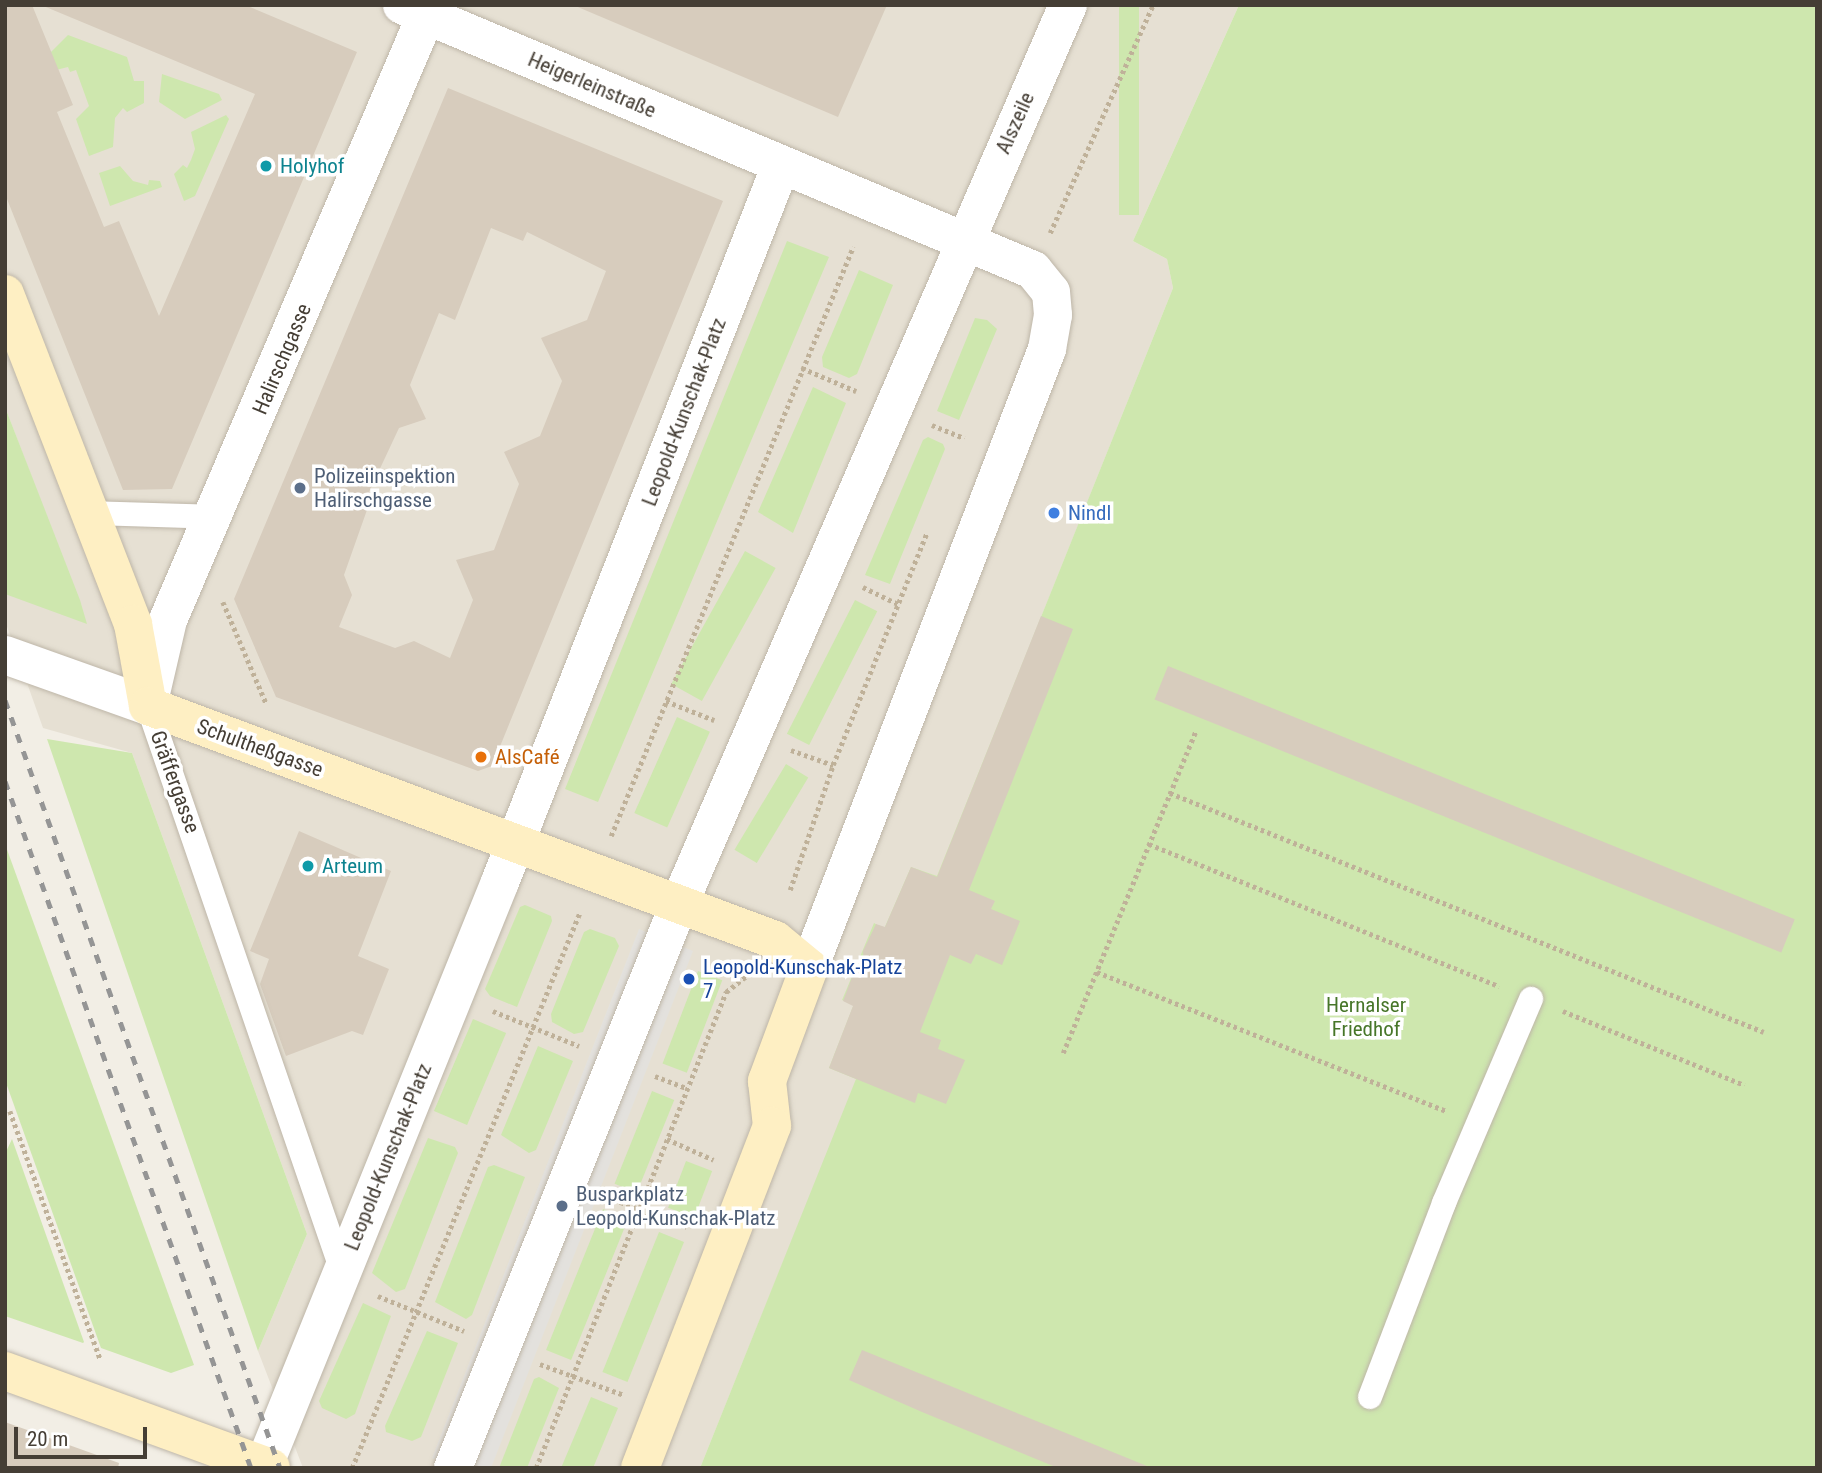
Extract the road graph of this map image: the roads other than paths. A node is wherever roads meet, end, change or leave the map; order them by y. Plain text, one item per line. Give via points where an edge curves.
1 (1068, 5) edge
2 (414, 10) edge
3 (781, 165) junction
4 (963, 240) junction
5 (5, 294) edge
6 (90, 513) junction
7 (216, 517) junction
8 (5, 655) edge
9 (148, 706) junction
10 (515, 842) junction
11 (679, 904) junction
12 (810, 968) junction
13 (1531, 999) road end
14 (340, 1276) junction
15 (5, 1371) edge
16 (1370, 1397) dead end
17 (266, 1467) edge
18 (453, 1468) edge
19 (640, 1468) edge

1 - 4 street, Alszeile
2 - 3 street, Heigerleinstraße
2 - 7 street, Halirschgasse
3 - 4 street
3 - 10 street, Leopold-Kunschak-Platz
4 - 11 street
4 - 12 street via 1033,270 1051,292 1053,316 1047,349
5 - 6 street, Gräffergasse
6 - 7 lane
6 - 9 street, Gräffergasse via 133,624
7 - 9 street, Halirschgasse via 168,621
8 - 9 street, Schultheßgasse
9 - 10 street, Schultheßgasse
9 - 14 lane, Gräffergasse
10 - 11 street
10 - 14 street, Leopold-Kunschak-Platz
11 - 12 street via 775,940
11 - 18 street
12 - 19 street via 767,1081 772,1126
13 - 16 lane
14 - 17 street, Leopold-Kunschak-Platz
15 - 17 street

